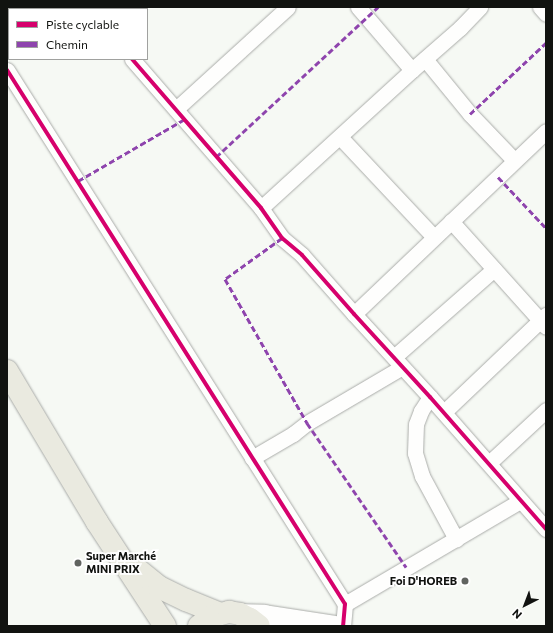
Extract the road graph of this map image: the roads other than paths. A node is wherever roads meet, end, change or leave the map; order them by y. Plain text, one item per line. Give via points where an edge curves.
1 (288, 7) edge
2 (358, 7) edge
3 (480, 7) edge
4 (540, 7) edge
5 (546, 14) edge
6 (425, 59) junction
7 (133, 60) edge
8 (7, 70) edge
9 (412, 70) junction
10 (176, 109) junction
11 (546, 131) edge
12 (340, 137) junction
13 (514, 160) junction
14 (261, 208) junction
15 (451, 220) junction
16 (434, 237) junction
17 (494, 269) junction
18 (354, 314) junction
19 (544, 321) edge
20 (398, 362) junction
21 (7, 372) edge
22 (430, 397) junction
23 (546, 410) edge
24 (444, 412) junction
25 (252, 458) junction
26 (489, 463) junction
27 (520, 501) junction
28 (546, 529) edge
29 (456, 539) junction
30 (116, 551) junction
31 (345, 604) junction
32 (229, 614) junction
33 (165, 626) edge
34 (199, 626) edge
35 (259, 626) edge
36 (334, 626) edge
37 (343, 626) edge

1 - 10 street
2 - 9 street
3 - 6 street
4 - 5 street
6 - 9 street
6 - 13 street via 470,114
7 - 10 street
8 - 25 street
9 - 12 street
10 - 14 street
11 - 13 street
12 - 14 street
12 - 16 street
13 - 15 street
14 - 18 street via 282,238 302,255
15 - 16 street
15 - 17 street
16 - 18 street
17 - 19 street
17 - 20 street
18 - 20 street
19 - 24 street
20 - 22 street
20 - 25 street
21 - 30 main road
22 - 24 street
22 - 29 street via 416,424 415,453 422,476
23 - 26 street
24 - 26 street
25 - 31 street
26 - 27 street
27 - 28 street
27 - 29 street
29 - 31 street
30 - 32 main road via 160,587
30 - 33 main road
31 - 37 street
32 - 34 main road via 204,621
32 - 35 main road via 250,619
32 - 36 main road via 264,615

